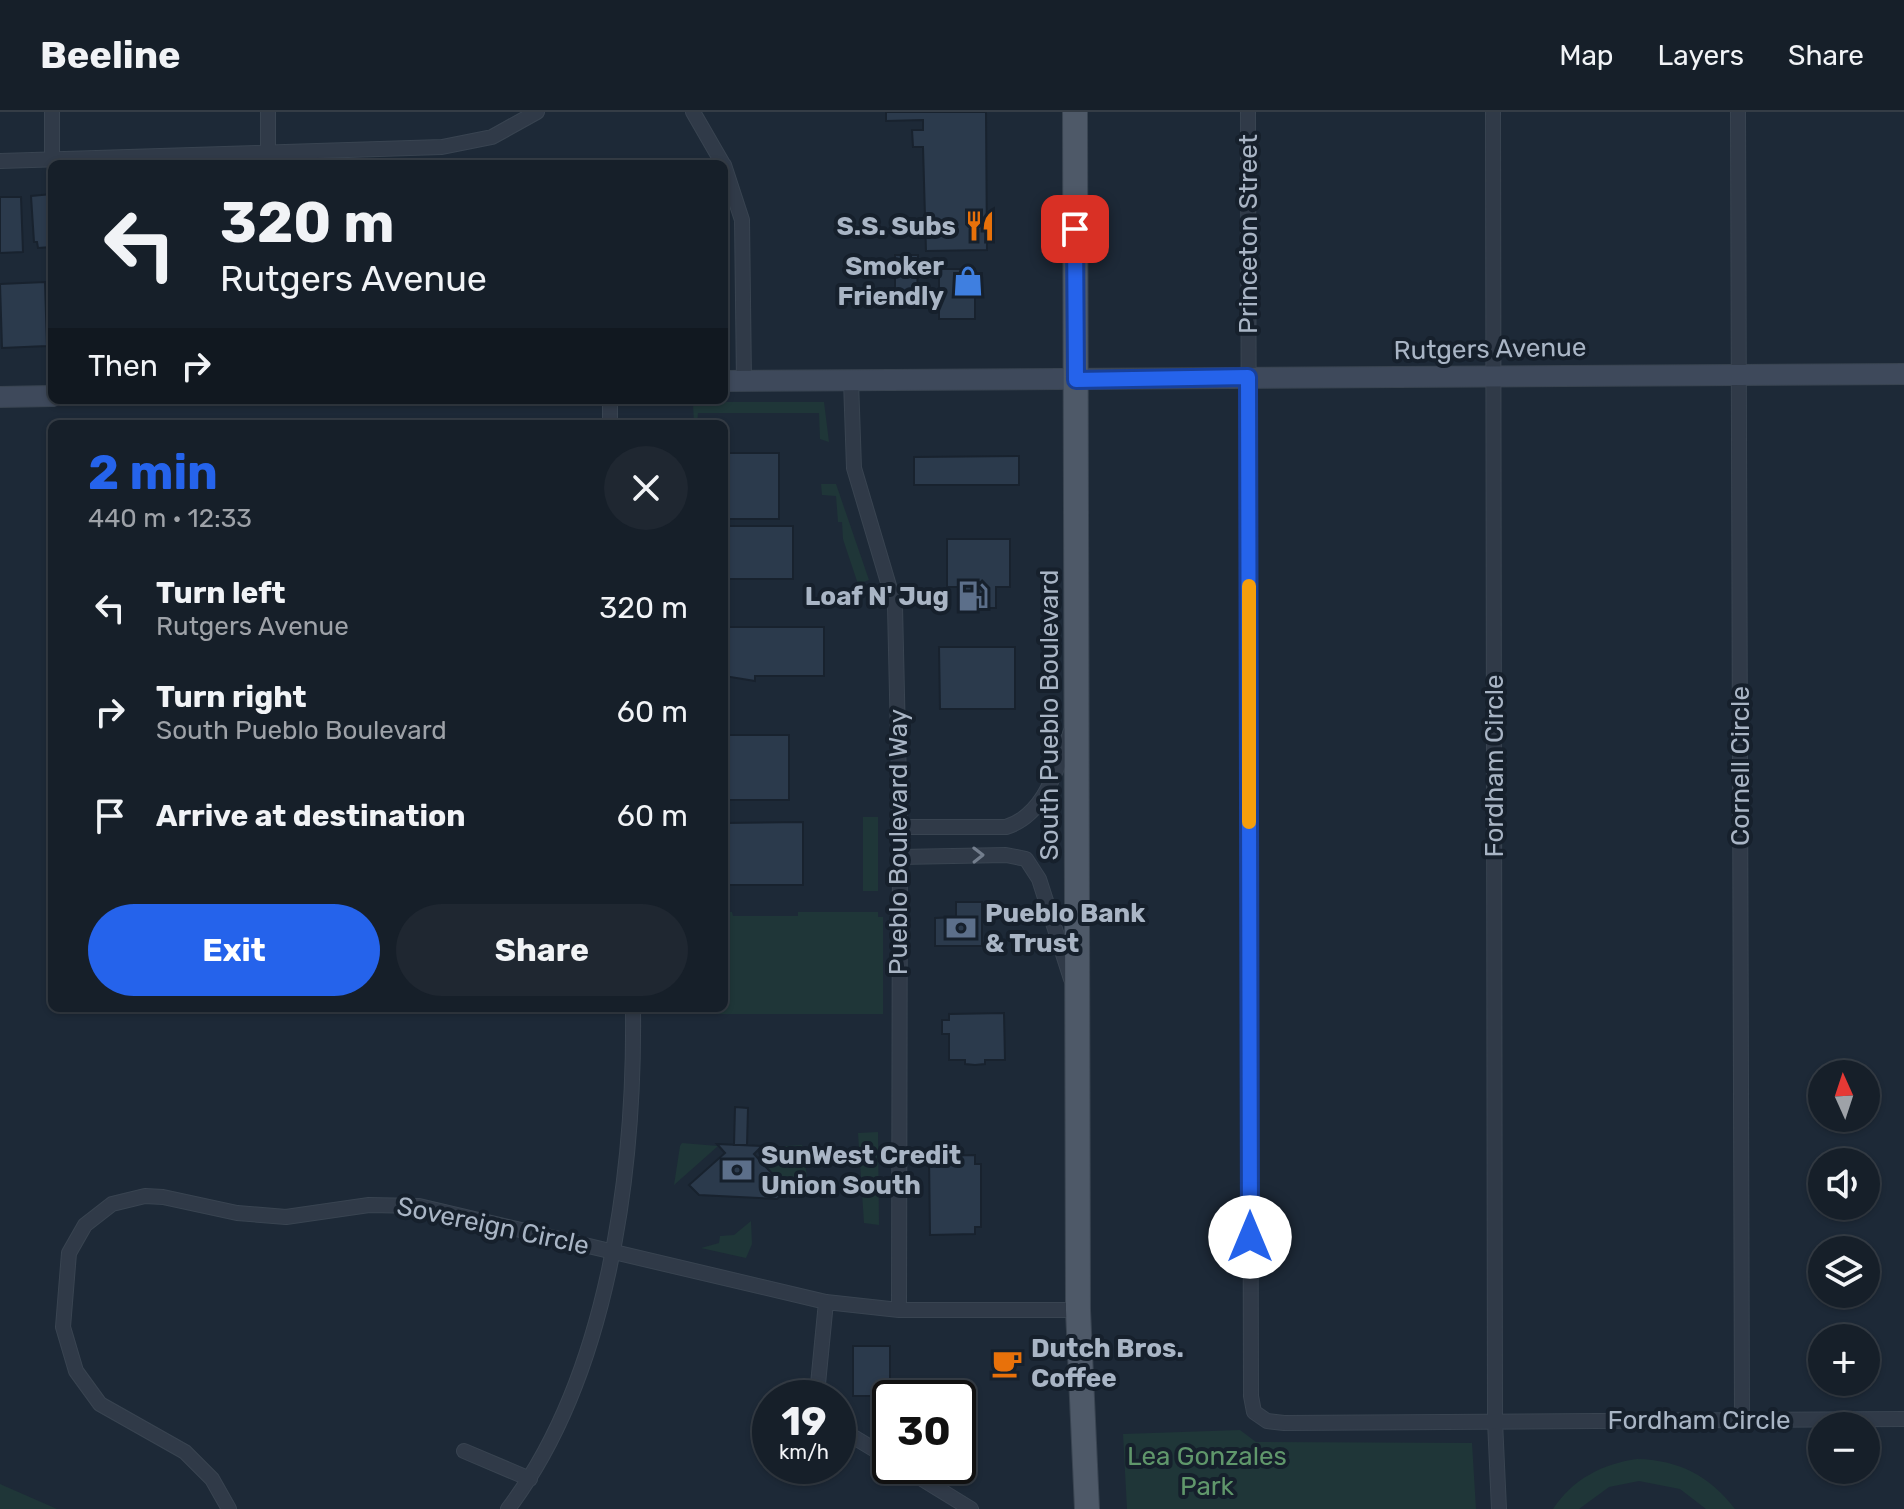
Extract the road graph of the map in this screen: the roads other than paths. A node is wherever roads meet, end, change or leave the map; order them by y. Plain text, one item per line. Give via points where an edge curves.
1 (52, 112) edge
2 (268, 112) edge
3 (537, 112) edge
4 (693, 112) edge
5 (1075, 112) edge
6 (1248, 112) edge
7 (1493, 112) edge
8 (1738, 112) edge
9 (268, 158) edge
10 (52, 159) junction
11 (722, 160) edge
12 (0, 161) edge
13 (728, 176) edge
14 (1739, 373) junction
15 (1904, 374) edge
16 (1493, 375) junction
17 (1248, 377) junction
18 (1076, 380) junction
19 (734, 381) edge
20 (851, 381) junction
21 (48, 396) edge
22 (0, 397) edge
23 (1077, 716) junction
24 (900, 827) junction
25 (900, 857) junction
26 (1078, 998) junction
27 (633, 1012) edge
28 (611, 1250) junction
29 (826, 1302) junction
30 (899, 1310) junction
31 (1078, 1310) junction
32 (818, 1380) edge
33 (1254, 1412) joint
34 (1904, 1419) edge
35 (1742, 1420) junction
36 (1495, 1421) junction
37 (464, 1451) dead end
38 (530, 1479) junction
39 (930, 1484) edge
40 (229, 1509) edge
41 (508, 1509) edge
42 (971, 1509) edge
43 (1087, 1509) edge
44 (1499, 1509) edge

1 - 10 street
2 - 9 street
3 - 9 street via 492,137 442,147
4 - 11 street
5 - 18 main road, South Pueblo Boulevard
6 - 17 street, Princeton Street
7 - 16 street, Fordham Circle
8 - 14 street, Cornell Circle
9 - 10 street
10 - 12 street
13 - 19 street via 742,220
14 - 15 street, Rutgers Avenue
14 - 16 street, Rutgers Avenue
14 - 35 street, Cornell Circle
16 - 17 street, Rutgers Avenue
16 - 36 street, Fordham Circle
17 - 18 street, Rutgers Avenue
17 - 33 street, Princeton Street
18 - 20 street, Rutgers Avenue
18 - 23 main road, South Pueblo Boulevard
19 - 20 street, Rutgers Avenue
20 - 24 street, Pueblo Boulevard Way via 854,468 895,606
21 - 22 street
23 - 24 street via 1047,788 1017,823
23 - 26 main road, South Pueblo Boulevard
24 - 25 street, Pueblo Boulevard Way
25 -> 26 street via 1026,859 1039,879
25 - 30 street, Pueblo Boulevard Way
26 - 31 main road, South Pueblo Boulevard
27 - 28 street via 629,1149
28 - 29 street, Sovereign Circle
28 - 38 street via 590,1341
28 - 40 street, Sovereign Circle via 393,1203 273,1217 145,1196 97,1213 76,1237 66,1279 63,1327 76,1371 100,1404 191,1458 212,1479
29 - 30 street, Sovereign Circle
29 - 32 street
30 - 31 street, Sovereign Circle
31 - 43 main road, South Pueblo Boulevard
33 - 36 street, Fordham Circle via 1284,1423
34 - 35 street, Fordham Circle
35 - 36 street, Fordham Circle
36 - 44 street
37 - 38 street
38 - 41 street
39 - 42 street

